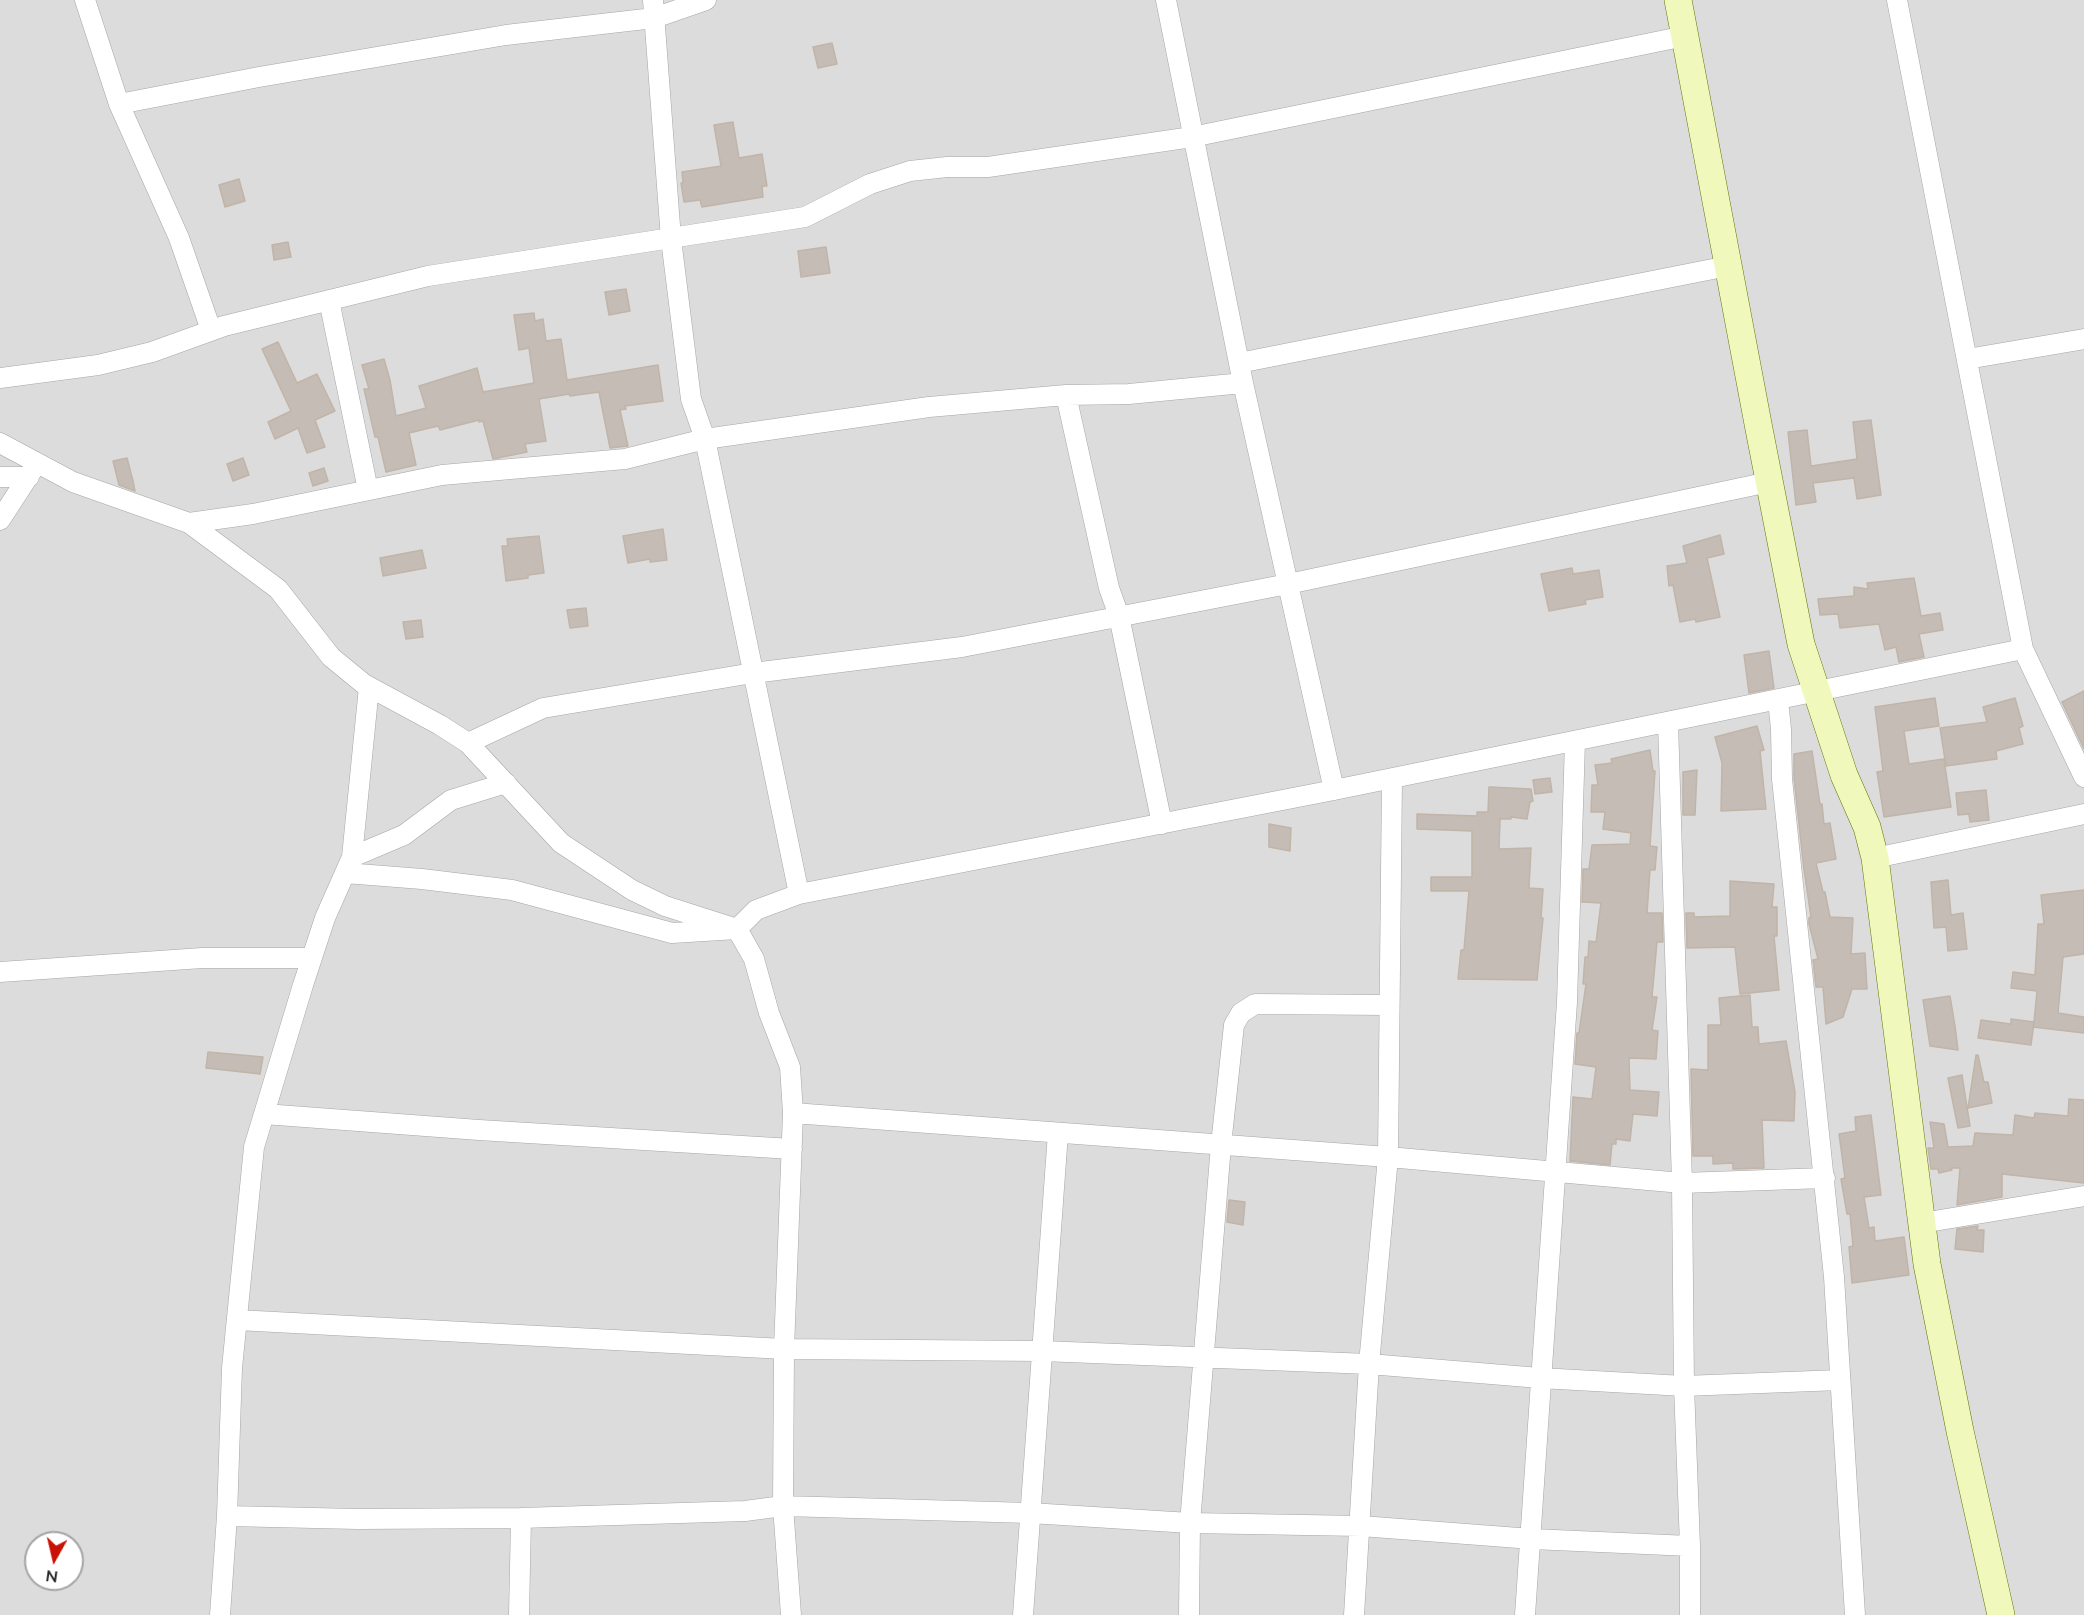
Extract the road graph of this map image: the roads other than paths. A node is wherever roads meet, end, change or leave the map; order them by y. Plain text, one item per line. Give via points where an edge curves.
1 (85, 0) edge
2 (704, 0) edge
3 (1166, 0) edge
4 (1678, 0) edge
5 (1897, 0) edge
6 (654, 9) edge
7 (1685, 36) junction
8 (119, 104) junction
9 (1192, 137) junction
10 (671, 239) junction
11 (1728, 266) junction
12 (329, 300) junction
13 (211, 330) junction
14 (2084, 339) edge
15 (1967, 359) junction
16 (1239, 363) junction
17 (0, 378) edge
18 (1243, 383) junction
19 (1066, 395) junction
20 (705, 439) junction
21 (0, 443) edge
22 (33, 470) junction
23 (0, 477) edge
24 (1769, 482) junction
25 (368, 490) junction
26 (0, 520) edge
27 (189, 523) junction
28 (1288, 584) junction
29 (1119, 616) junction
30 (2023, 649) junction
31 (753, 673) junction
32 (369, 687) junction
33 (1816, 692) junction
34 (1778, 700) junction
35 (1668, 722) junction
36 (1575, 741) junction
37 (468, 743) junction
38 (2084, 777) edge
39 (1392, 778) junction
40 (506, 783) junction
41 (1334, 790) junction
42 (2084, 814) edge
43 (1162, 824) junction
44 (1875, 858) junction
45 (349, 865) junction
46 (798, 894) junction
47 (737, 929) junction
48 (312, 958) junction
49 (0, 972) edge
50 (1389, 1005) junction
51 (793, 1113) junction
52 (264, 1114) junction
53 (1058, 1133) junction
54 (1221, 1145) junction
55 (792, 1149) junction
56 (1388, 1156) junction
57 (1555, 1171) junction
58 (1825, 1178) junction
59 (1683, 1183) junction
60 (2084, 1196) edge
61 (1922, 1223) junction
62 (237, 1320) junction
63 (784, 1349) junction
64 (1042, 1351) junction
65 (1205, 1358) junction
66 (1369, 1364) junction
67 (1540, 1378) junction
68 (1840, 1380) junction
69 (1684, 1386) junction
70 (783, 1506) junction
71 (1030, 1514) junction
72 (227, 1516) junction
73 (521, 1518) junction
74 (1190, 1523) junction
75 (1361, 1526) junction
76 (1532, 1539) junction
77 (1690, 1546) junction
78 (220, 1615) edge
79 (519, 1615) edge
80 (790, 1615) edge
81 (1023, 1615) edge
82 (1189, 1615) edge
83 (1354, 1615) edge
84 (1525, 1615) edge
85 (1690, 1615) edge
86 (1855, 1615) edge
87 (2001, 1615) edge

1 - 8 street
2 - 6 street
3 - 9 street
4 - 7 street
5 - 15 street
6 - 8 street
6 - 10 street
7 - 9 street
7 - 11 street
8 - 13 street via 179,238
9 - 10 street via 988,167 947,166 910,171 870,184 805,217
9 - 16 street
10 - 12 street via 428,276
10 - 20 street via 691,399
11 - 16 street
11 - 24 street
12 - 13 street
12 - 25 street
13 - 17 street via 152,352 98,365
14 - 15 street
15 - 30 street
16 - 18 street
18 - 19 street via 1129,394
18 - 28 street
19 - 20 street via 929,407
19 - 29 street via 1109,588
20 - 25 street via 626,459 442,475
20 - 31 street
21 - 22 street
22 - 23 street
22 - 26 street
22 - 27 street
24 - 28 street
24 - 33 street via 1801,644
25 - 27 street
27 - 32 street via 278,590 331,657
28 - 29 street
28 - 41 street
29 - 31 street via 962,647
29 - 43 street
30 - 33 street
30 - 38 street
31 - 37 street via 543,708
31 - 46 street
32 - 37 street
32 - 45 street
33 - 34 street
33 - 44 street
34 - 35 street
34 - 58 street via 1782,779
35 - 36 street
35 - 59 street
36 - 39 street
36 - 57 street via 1567,1002
37 - 40 street
39 - 41 street
39 - 50 street
40 - 45 street via 451,800 404,835
40 - 47 street via 561,843 632,890 665,906
41 - 43 street
42 - 44 street
43 - 46 street
44 - 61 street
45 - 47 street via 512,890 672,933
45 - 48 street
46 - 47 street via 756,910
47 - 51 street via 754,959 790,1067
48 - 49 street via 202,958
48 - 52 street
50 - 54 street via 1255,1004 1241,1013 1234,1025
50 - 56 street
51 - 53 street
51 - 55 street
52 - 55 street
52 - 62 street via 254,1148
53 - 54 street
53 - 64 street
54 - 56 street
54 - 65 street
55 - 63 street
56 - 57 street
56 - 66 street
57 - 59 street
57 - 67 street
58 - 59 street
58 - 68 street
59 - 69 street
60 - 61 street
61 - 87 street via 1960,1431
62 - 63 street
62 - 72 street
63 - 64 street
63 - 70 street
64 - 65 street
64 - 71 street
65 - 66 street
65 - 74 street
66 - 67 street
66 - 75 street
67 - 69 street
67 - 76 street
68 - 69 street
68 - 86 street
69 - 77 street
70 - 71 street
70 - 73 street via 745,1511
70 - 80 street
71 - 74 street
71 - 81 street
72 - 73 street
72 - 78 street
73 - 79 street
74 - 75 street
74 - 82 street
75 - 76 street
75 - 83 street
76 - 77 street
76 - 84 street
77 - 85 street

